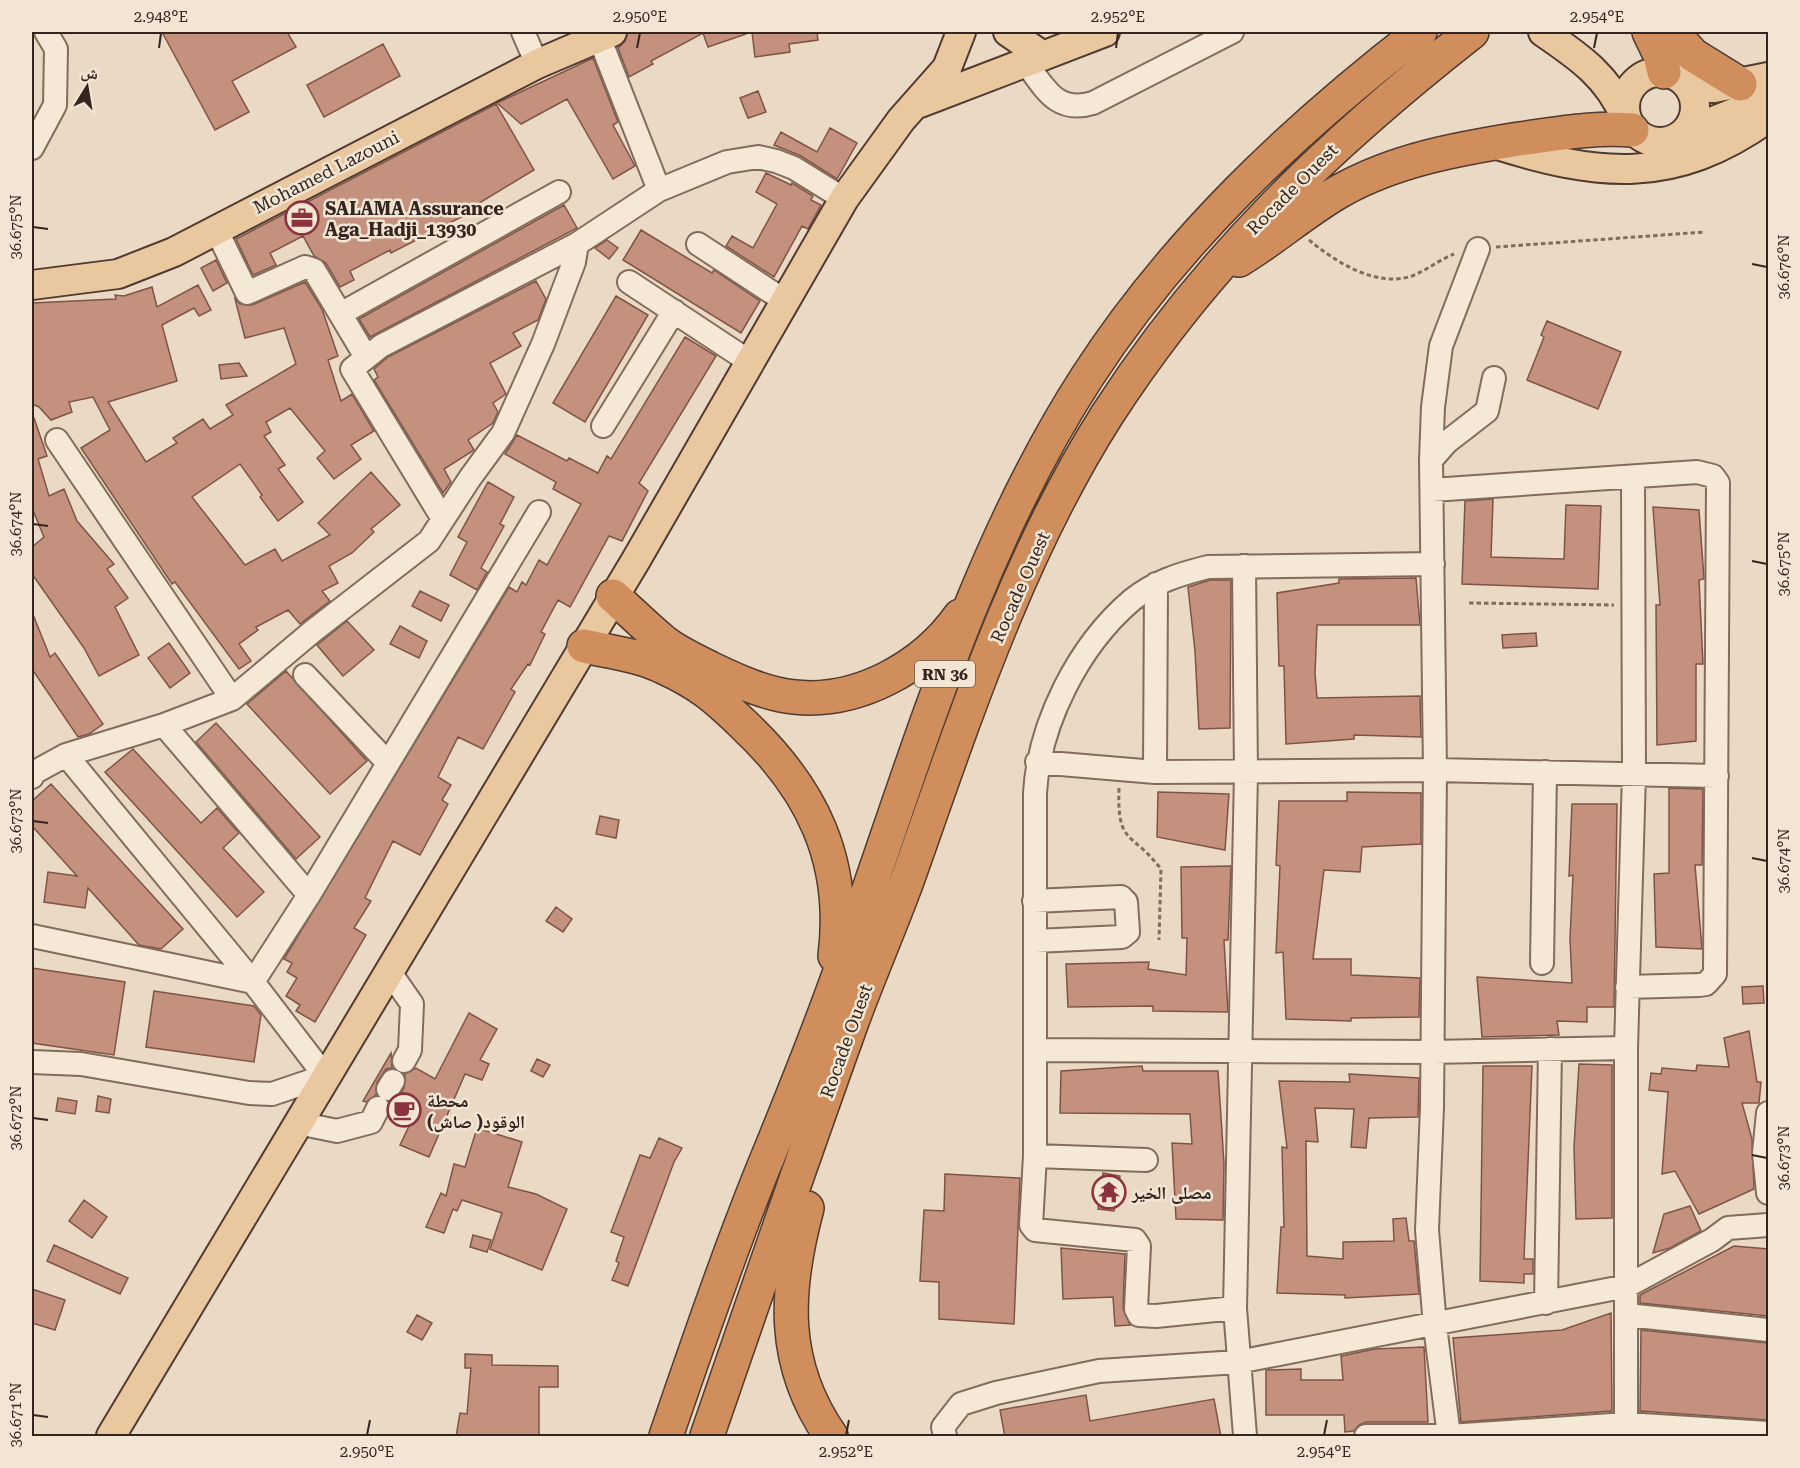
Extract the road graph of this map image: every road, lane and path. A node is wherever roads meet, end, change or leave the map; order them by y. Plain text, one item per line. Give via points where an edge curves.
1 (46, 32) edge
2 (522, 32) edge
3 (961, 32) edge
4 (1008, 32) edge
5 (1105, 32) edge
6 (1232, 32) edge
7 (1420, 32) edge
8 (1472, 32) edge
9 (1543, 32) edge
10 (1649, 32) edge
11 (1672, 32) edge
12 (606, 34) edge
13 (1049, 50) edge
14 (1585, 62) junction
15 (537, 64) junction
16 (1664, 79) junction
17 (1759, 87) edge
18 (915, 105) junction
19 (1768, 118) edge
20 (1629, 123) junction
21 (1684, 134) junction
22 (1491, 143) junction
23 (32, 148) edge
24 (659, 190) junction
25 (558, 192) dead end
26 (844, 200) junction
27 (216, 230) junction
28 (577, 244) junction
29 (698, 244) dead end
30 (1478, 249) dead end
31 (1206, 279) junction
32 (629, 282) dead end
33 (32, 285) edge
34 (785, 301) junction
35 (674, 311) junction
36 (342, 313) junction
37 (366, 357) junction
38 (750, 362) junction
39 (1494, 378) dead end
40 (603, 426) dead end
41 (57, 440) dead end
42 (1431, 460) junction
43 (1633, 477) junction
44 (1432, 490) junction
45 (539, 512) dead end
46 (443, 519) junction
47 (636, 560) junction
48 (1433, 564) junction
49 (1244, 566) junction
50 (1156, 584) junction
51 (975, 595) junction
52 (613, 596) junction
53 (1469, 603) dead end
54 (1634, 605) junction
55 (646, 625) junction
56 (584, 646) junction
57 (305, 675) dead end
58 (232, 699) junction
59 (164, 725) junction
60 (66, 755) junction
61 (1037, 762) junction
62 (388, 763) junction
63 (1435, 770) junction
64 (1120, 771) junction
65 (1155, 772) junction
66 (1545, 772) junction
67 (1246, 773) junction
68 (1634, 774) junction
69 (1717, 776) junction
70 (32, 777) edge
71 (309, 895) junction
72 (1034, 901) junction
73 (32, 936) edge
74 (1159, 940) dead end
75 (1035, 941) junction
76 (1542, 963) dead end
77 (390, 971) junction
78 (253, 982) junction
79 (1628, 987) junction
80 (829, 1004) junction
81 (848, 1035) junction
82 (1626, 1048) junction
83 (1551, 1049) junction
84 (1035, 1050) junction
85 (1241, 1051) junction
86 (1432, 1052) junction
87 (404, 1061) dead end
88 (32, 1062) edge
89 (325, 1076) junction
90 (386, 1093) dead end
91 (1768, 1113) edge
92 (298, 1123) junction
93 (1035, 1156) junction
94 (1146, 1160) dead end
95 (1768, 1193) edge
96 (1768, 1225) edge
97 (1627, 1286) junction
98 (1546, 1303) junction
99 (1235, 1308) junction
100 (1627, 1315) junction
101 (1435, 1326) junction
102 (1768, 1330) edge
103 (1238, 1362) junction
104 (1626, 1430) edge
105 (1768, 1433) edge
106 (1449, 1436) edge
107 (111, 1437) edge
108 (666, 1437) edge
109 (707, 1437) edge
110 (831, 1437) edge
111 (945, 1437) edge
112 (1245, 1437) edge
113 (1366, 1437) edge

1 - 23 street via 56,49 55,105
2 - 15 street
3 - 18 main road via 947,68
4 - 13 main road
5 - 13 main road
6 - 13 street via 1081,106 1056,100
7 - 51 highway, Rocade Ouest / RN 36 via 1269,159 1207,224 1114,338 1063,416
8 - 31 highway, Rocade Ouest via 1353,129 1257,222
9 - 14 main road
10 - 16 highway via 1660,55
11 - 17 highway via 1693,55
12 - 15 main road, Mohamed Lazouni
12 - 24 street
13 - 18 main road
14 - 16 main road via 1606,71
14 - 20 main road via 1613,92
15 - 27 main road, Mohamed Lazouni
16 - 17 main road
16 - 20 main road via 1629,88 1625,97
16 - 21 main road via 1695,106
17 - 21 main road
18 - 26 main road
19 - 22 main road via 1715,150 1645,170 1570,164
20 - 21 main road via 1648,141 1657,143
20 - 22 highway
22 - 31 highway via 1417,159 1362,180
24 - 26 street via 727,162 758,157 794,168
24 - 28 street
25 - 36 street
26 - 34 main road
27 - 33 main road, Mohamed Lazouni via 118,274
27 - 36 street via 247,293 310,267
28 - 37 street
28 - 46 street via 543,344 503,433
29 - 34 street
30 - 42 street via 1441,346
31 - 81 highway, Rocade Ouest via 1105,419 1056,506 986,664
32 - 35 street
34 - 38 main road
35 - 38 street
35 - 40 street
36 - 37 street
37 - 46 street via 352,369
38 - 47 main road
39 - 42 street via 1487,411 1447,442
41 - 58 street
42 - 44 street
43 - 44 street
43 - 54 street
43 - 69 street via 1706,472 1718,483
44 - 48 street
45 - 62 street
46 - 58 street via 429,541
47 - 52 main road
47 - 55 main road via 637,601
48 - 49 street
48 - 63 street
49 - 50 street via 1208,567
49 - 67 street
50 - 61 street via 1108,625 1081,661 1061,698
50 - 65 street
51 - 55 highway via 938,642 899,673 857,690 821,698 794,697 731,678 665,642
51 - 80 highway, Rocade Ouest / RN 36
52 - 55 highway
52 - 56 main road
53 - 54 path
54 - 68 street
56 - 77 main road
56 - 80 highway via 661,666 708,690 789,772 822,832 836,889 837,941
57 - 62 street
58 - 59 street
59 - 60 street
59 - 71 street
60 - 70 street via 34,772
60 - 78 street
61 - 64 street
61 - 72 street
62 - 71 street
63 - 66 street
63 - 67 street
63 - 86 street
64 - 65 street
64 - 74 path via 1121,826 1161,869
65 - 67 street
66 - 68 street
66 - 76 street
67 - 85 street
68 - 69 street
68 - 79 street
69 - 79 street via 1715,974 1706,984
71 - 78 street
72 - 75 street
72 - 75 street via 1120,897 1126,902 1128,932 1122,937
73 - 78 street
75 - 84 street
77 - 87 street via 412,1004 411,1050
77 - 89 main road
78 - 89 street
79 - 82 street
80 - 108 highway, Rocade Ouest / RN 36 via 759,1178
81 - 109 highway, Rocade Ouest
81 - 110 highway via 792,1270 790,1299 798,1365 810,1400
82 - 83 street
82 - 97 street
83 - 86 street
83 - 98 street
84 - 85 street
84 - 93 street
85 - 86 street
85 - 99 street
86 - 101 street via 1427,1230
88 - 89 street via 81,1064 249,1093 272,1094
89 - 92 main road
90 - 92 street via 371,1122 337,1131
91 - 95 street via 1764,1162
92 - 107 main road
93 - 94 street
93 - 99 street via 1031,1225 1035,1230 1135,1240 1139,1246 1139,1315
96 - 97 street via 1728,1228
97 - 98 street
97 - 100 street
98 - 101 street
99 - 103 street
100 - 102 street
100 - 104 street
101 - 103 street
101 - 106 street
103 - 111 street via 1099,1371 996,1393 961,1404 943,1427
103 - 112 street
104 - 105 street
104 - 106 street
106 - 113 street

